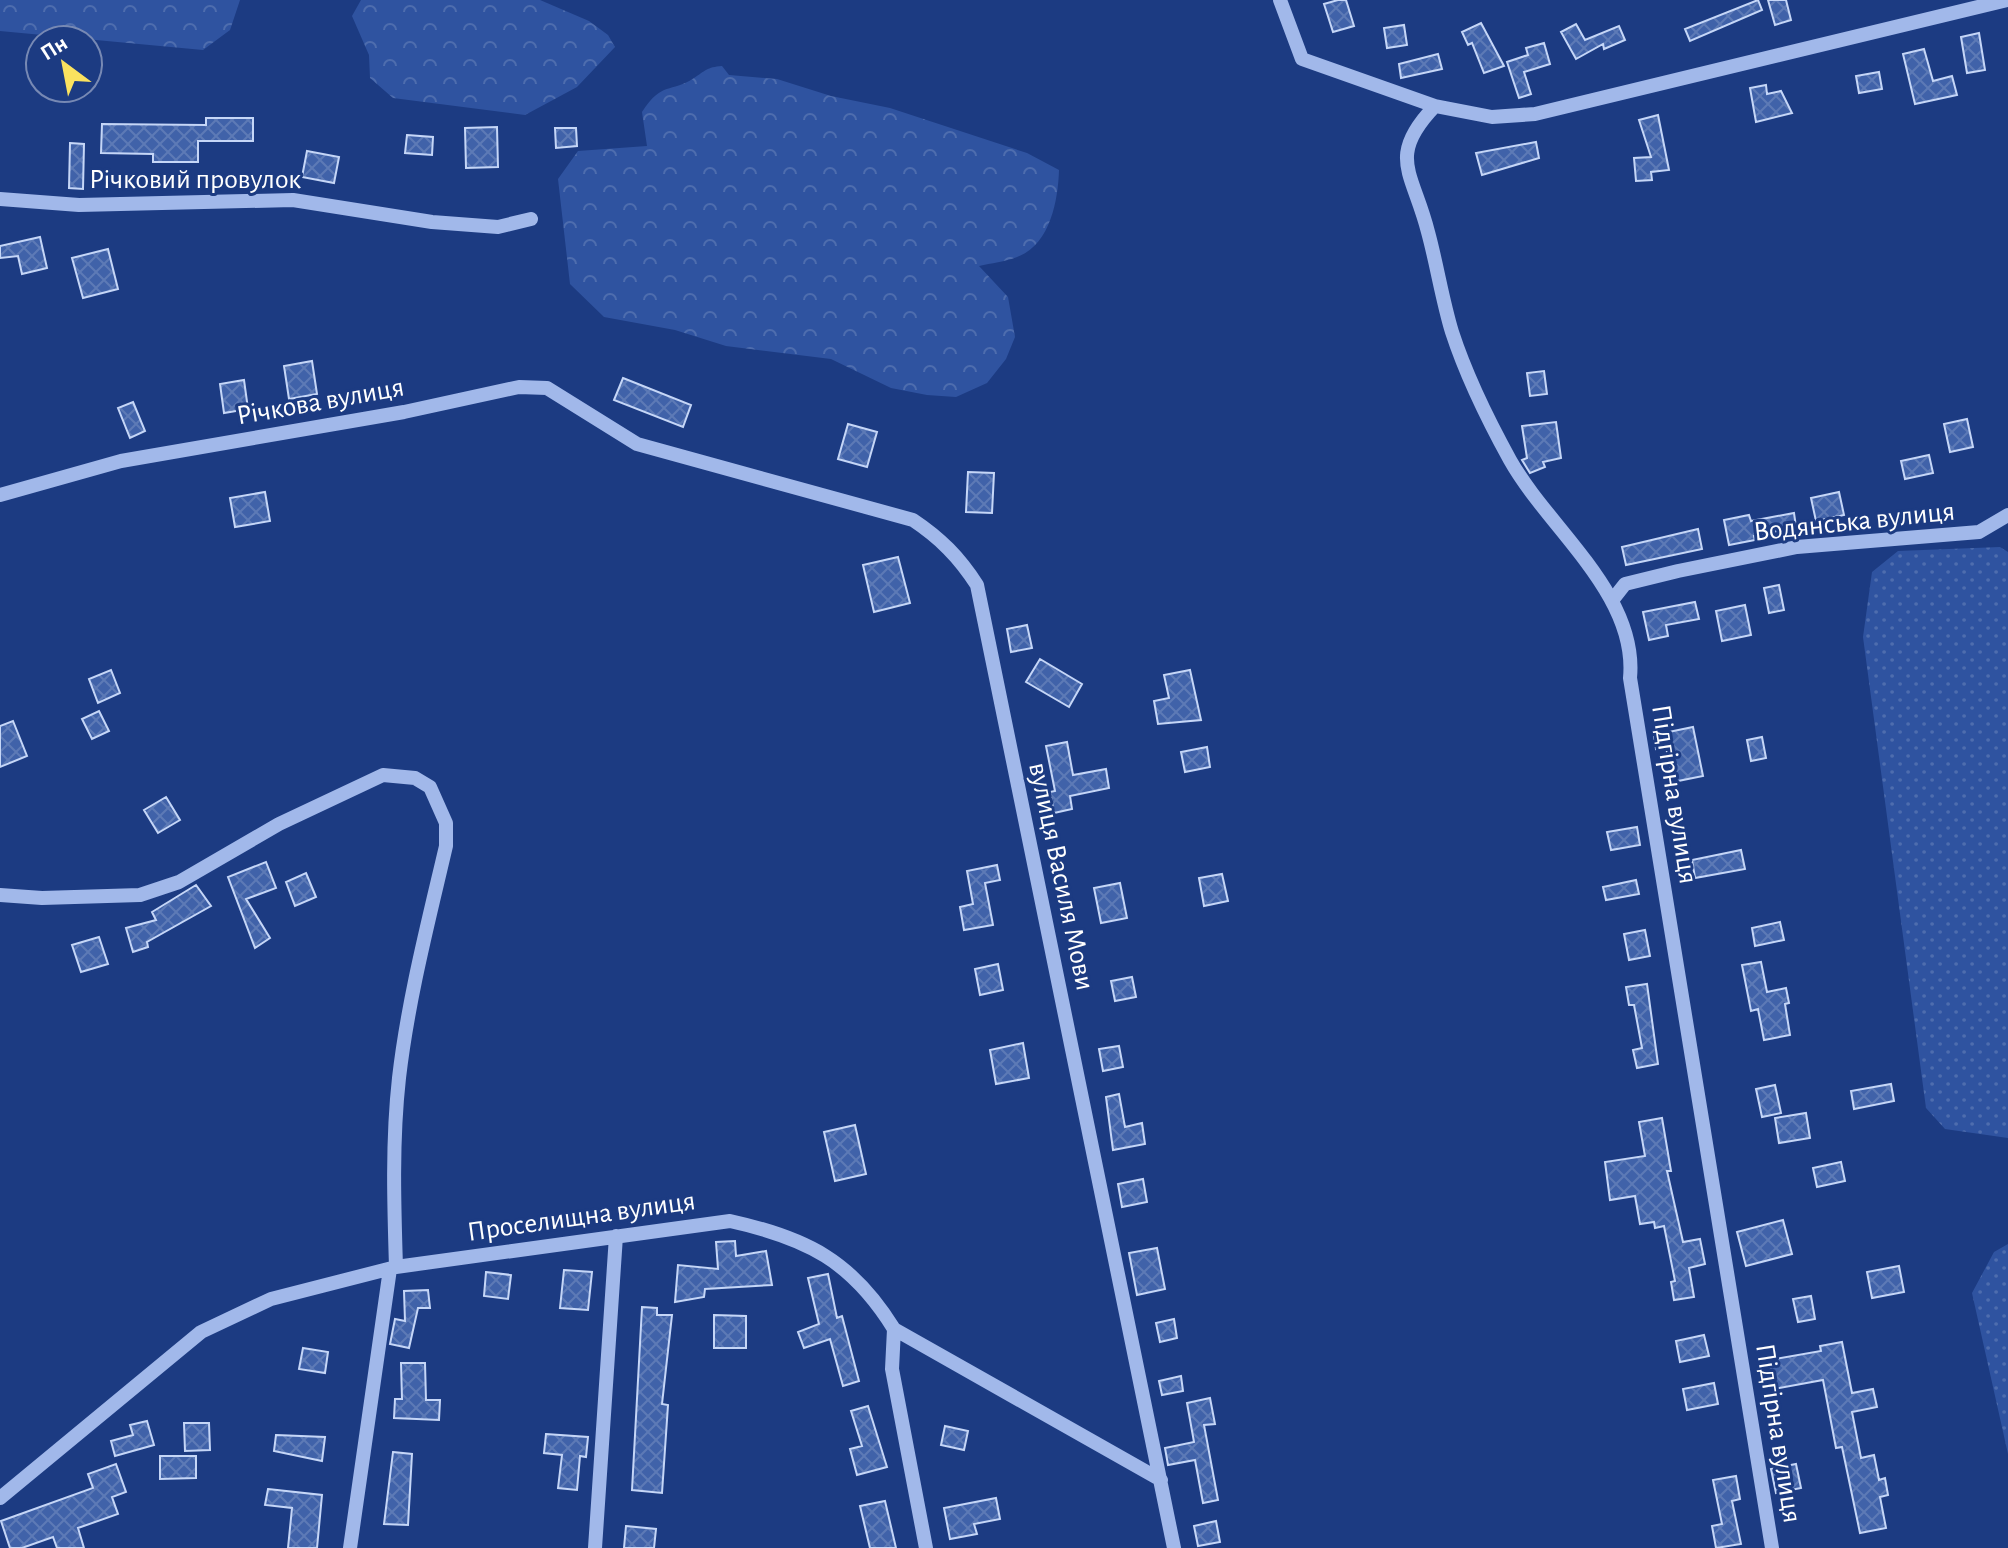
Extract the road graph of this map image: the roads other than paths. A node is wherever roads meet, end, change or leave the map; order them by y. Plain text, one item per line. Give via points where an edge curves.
1 (1280, 0) edge
2 (2007, 0) edge
3 (1435, 106) junction
4 (0, 199) edge
5 (531, 219) dead end
6 (637, 444) joint
7 (0, 495) edge
8 (2008, 515) edge
9 (1614, 598) junction
10 (0, 895) edge
11 (616, 1236) junction
12 (393, 1268) junction
13 (894, 1329) junction
14 (1161, 1480) junction
15 (0, 1498) edge
16 (350, 1548) edge
17 (595, 1548) edge
18 (926, 1548) edge
19 (1174, 1548) edge
20 (1772, 1548) edge

1 - 3 street via 1302,59
2 - 3 street via 1535,114 1492,117
3 - 9 street, Підгірна вулиця via 1413,128 1404,156 1453,333 1511,462
4 - 5 street, Річковий провулок via 79,205 293,200 432,222 498,227
6 - 7 street, Річкова вулиця via 547,388 519,387 121,461
6 - 14 street, вулиця Василя Мови via 913,520 947,546 977,585
8 - 9 street, Водянська вулиця via 1979,532 1797,547 1678,571 1625,584
9 - 20 street, Підгірна вулиця via 1632,664
10 - 12 street via 140,895 179,882 279,824 383,775 415,778 430,787 446,823 446,846 399,1077
11 - 12 street, Проселищна вулиця
11 - 13 street, Проселищна вулиця via 730,1221 770,1230 826,1255 872,1293
11 - 17 street
12 - 15 street, Проселищна вулиця via 271,1299 201,1332
12 - 16 street
13 - 14 street, Проселищна вулиця
13 - 18 street via 892,1369
14 - 19 street, вулиця Василя Мови

